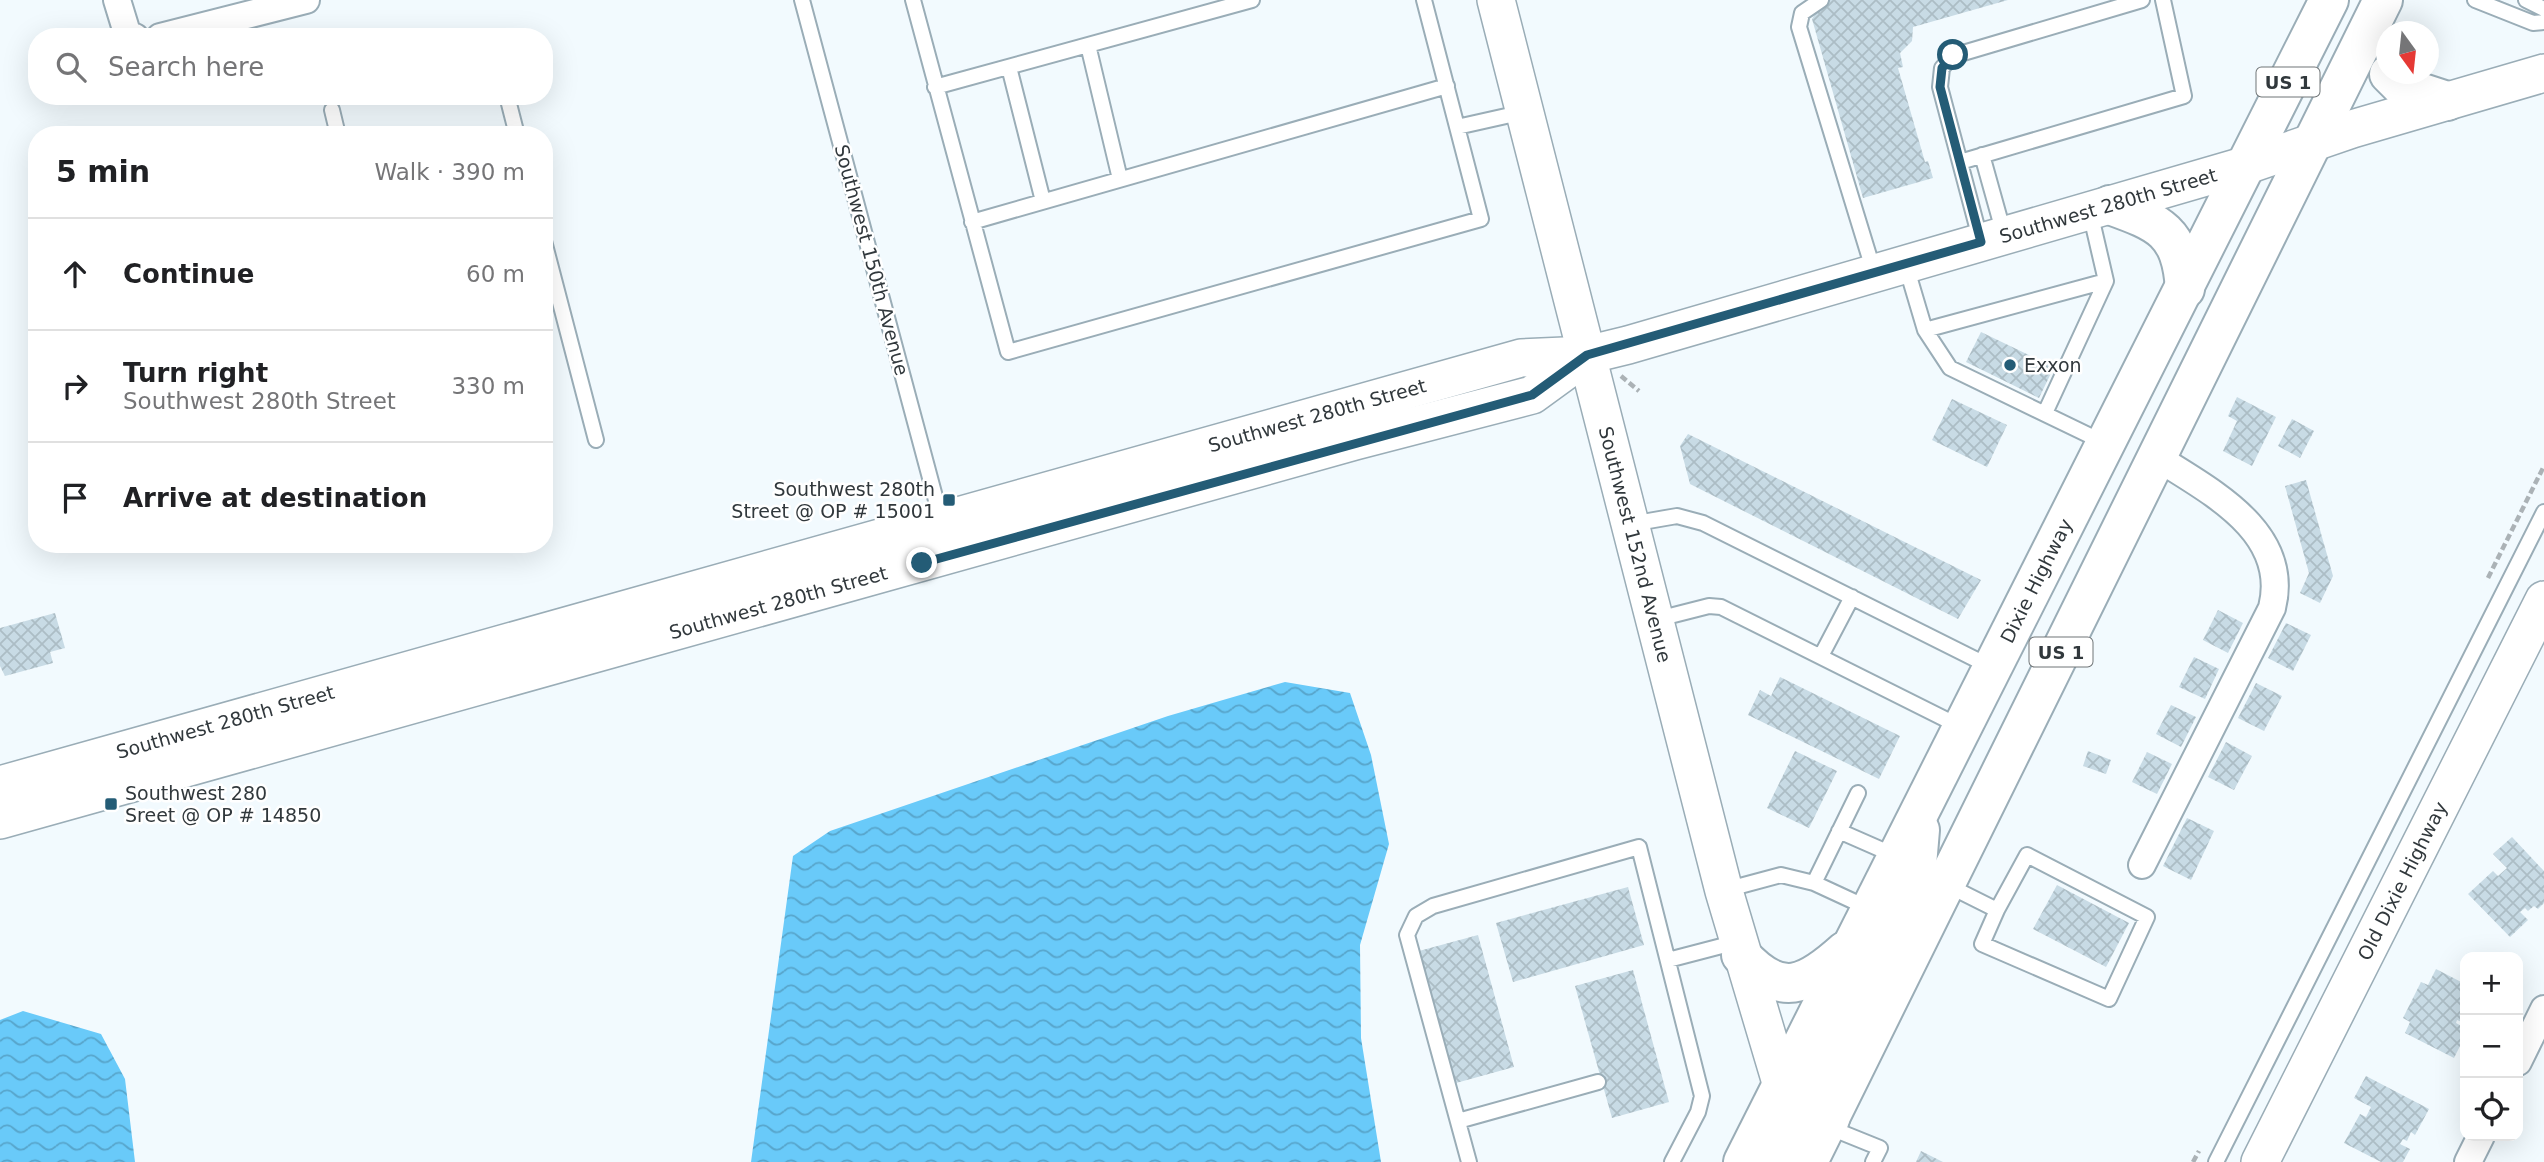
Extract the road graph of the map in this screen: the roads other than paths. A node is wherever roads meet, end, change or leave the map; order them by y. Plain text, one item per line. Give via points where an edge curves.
1 (117, 0) edge
2 (306, 0) edge
3 (802, 0) edge
4 (913, 0) edge
5 (1252, 0) edge
6 (1424, 0) edge
7 (1496, 0) edge
8 (1821, 0) edge
9 (2142, 0) edge
10 (2163, 0) edge
11 (2475, 0) edge
12 (2526, 0) edge
13 (2346, 4) edge
14 (2544, 9) edge
15 (2544, 22) edge
16 (129, 28) edge
17 (196, 28) edge
18 (1088, 45) junction
19 (2376, 47) edge
20 (1009, 67) junction
21 (2544, 73) edge
22 (2399, 84) edge
23 (1447, 86) junction
24 (935, 87) junction
25 (2447, 101) junction
26 (509, 105) edge
27 (332, 110) dead end
28 (1526, 111) junction
29 (336, 126) edge
30 (515, 126) edge
31 (1457, 127) junction
32 (2313, 142) junction
33 (1982, 155) junction
34 (1960, 162) junction
35 (2247, 165) junction
36 (1120, 179) junction
37 (1043, 201) junction
38 (2099, 208) junction
39 (972, 222) junction
40 (1993, 239) junction
41 (1890, 269) junction
42 (553, 275) edge
43 (2106, 281) junction
44 (2185, 289) junction
45 (1925, 330) junction
46 (1587, 355) junction
47 (2045, 413) junction
48 (1350, 425) junction
49 (596, 440) dead end
50 (2106, 443) junction
51 (2158, 458) junction
52 (1155, 461) junction
53 (1165, 496) junction
54 (2544, 512) edge
55 (1629, 524) junction
56 (947, 538) junction
57 (1852, 597) junction
58 (2544, 600) edge
59 (1654, 620) junction
60 (1821, 656) junction
61 (1992, 668) junction
62 (1962, 727) junction
63 (72, 782) junction
64 (0, 785) edge
65 (1858, 793) dead end
66 (1921, 807) junction
67 (0, 820) edge
68 (1839, 831) junction
69 (1897, 856) junction
70 (2142, 865) dead end
71 (1814, 883) junction
72 (1946, 885) junction
73 (1724, 891) junction
74 (1871, 909) junction
75 (1997, 910) junction
76 (1852, 945) junction
77 (1739, 948) junction
78 (1668, 960) junction
79 (2544, 1009) edge
80 (2523, 1052) edge
81 (1598, 1082) dead end
82 (1782, 1086) junction
83 (1458, 1121) junction
84 (1828, 1123) junction
85 (2478, 1141) edge
86 (1469, 1162) edge
87 (1672, 1162) edge
88 (1743, 1162) edge
89 (1777, 1162) edge
90 (1808, 1162) edge
91 (1873, 1162) edge
92 (2216, 1162) edge
93 (2260, 1162) edge
94 (2468, 1162) edge

1 - 16 street
2 - 17 street
3 - 56 lane, Southwest 150th Avenue
4 - 24 lane
5 - 18 lane
6 - 23 lane
7 - 28 street, Southwest 152nd Avenue
8 - 41 lane via 1802,13 1800,27
9 - 34 lane via 1953,55 1942,68 1940,87
10 - 33 lane via 2184,96
11 - 15 lane via 2533,23
12 - 14 lane
13 - 19 highway
13 - 32 highway via 2309,97
13 - 35 highway, Dixie Highway / US 1
18 - 20 lane
18 - 36 lane
20 - 24 lane
20 - 37 lane
21 - 25 street, Southwest 280th Street
22 - 25 highway
23 - 31 lane
23 - 36 lane
24 - 39 lane
25 - 32 street, Southwest 280th Street
26 - 30 lane
27 - 29 lane
28 - 31 lane
28 - 46 street, Southwest 152nd Avenue
31 - 39 lane via 1481,219 1008,352
32 - 35 street, Southwest 280th Street
32 - 51 highway, US 1
33 - 34 lane
33 - 40 lane
34 - 40 lane
35 - 38 street, Southwest 280th Street
35 - 44 highway, Dixie Highway / US 1
35 - 51 highway via 2245,225 2145,436
36 - 37 lane
37 - 39 lane
38 - 40 street, Southwest 280th Street
38 - 43 lane
38 - 44 highway via 2145,217 2165,230 2180,254
40 - 41 street, Southwest 280th Street
41 - 45 lane
41 - 46 street, Southwest 280th Street
42 - 49 lane
43 - 45 lane
43 - 47 lane
44 - 50 highway, Dixie Highway / US 1
45 - 47 lane via 1950,368
46 - 48 street, Southwest 280th Street via 1532,395
46 - 55 street, Southwest 152nd Avenue
47 - 50 lane
48 - 52 street, Southwest 280th Street
48 - 53 street, Southwest 280th Street
50 - 61 highway, Dixie Highway / US 1
51 - 70 street via 2248,522 2272,566 2275,596
51 - 72 highway, US 1
52 - 53 street
52 - 56 street, Southwest 280th Street
53 - 56 street, Southwest 280th Street
54 - 92 lane
55 - 57 lane via 1661,516 1691,518
55 - 59 street, Southwest 152nd Avenue
56 - 63 street, Southwest 280th Street
57 - 60 lane
57 - 61 lane
58 - 93 street, Old Dixie Highway
59 - 60 lane via 1721,607
59 - 73 street, Southwest 152nd Avenue
60 - 62 lane
61 - 62 highway, Dixie Highway / US 1
62 - 66 highway, Dixie Highway / US 1
63 - 64 street, Southwest 280th Street
63 - 67 street, Southwest 280th Street
65 - 68 lane
66 - 69 highway, Dixie Highway / US 1
66 - 84 highway via 1916,877 1818,1080 1813,1099
68 - 69 lane
68 - 71 lane
69 - 74 highway, Dixie Highway / US 1
71 - 73 lane via 1782,875
71 - 74 lane
72 - 75 lane
72 - 84 highway, US 1
73 - 77 street, Southwest 152nd Avenue
74 - 76 highway, Dixie Highway / US 1
75 - 75 lane via 1982,944 2109,999 2147,917 2027,855
76 - 77 highway via 1817,976 1788,984 1758,974
76 - 82 highway, Dixie Highway / US 1
77 - 78 lane
77 - 82 street, Southwest 152nd Avenue
78 - 83 lane via 1639,847 1433,906 1416,916 1407,935
78 - 87 lane via 1702,1096
79 - 80 street
81 - 83 lane
82 - 88 highway, Dixie Highway / US 1
82 - 89 highway via 1792,1132
83 - 86 lane
84 - 90 highway, US 1
84 - 91 lane via 1880,1148
85 - 94 street

